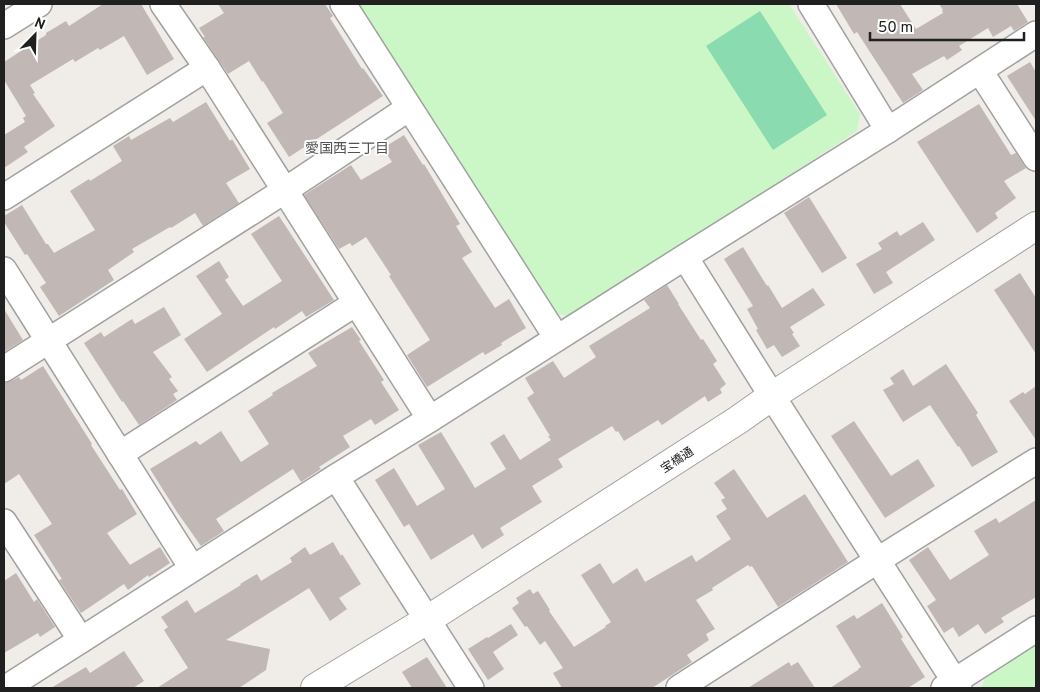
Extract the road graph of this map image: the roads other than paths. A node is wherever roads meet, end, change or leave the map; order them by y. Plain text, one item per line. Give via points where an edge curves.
1 (39, 4) edge
2 (163, 4) edge
3 (343, 4) edge
4 (811, 4) edge
5 (4, 26) edge
6 (1036, 34) edge
7 (207, 68) junction
8 (980, 71) junction
9 (408, 108) junction
10 (888, 130) junction
11 (1036, 158) edge
12 (284, 191) junction
13 (4, 197) edge
14 (1036, 226) edge
15 (685, 256) junction
16 (4, 270) edge
17 (356, 303) junction
18 (557, 338) junction
19 (49, 341) junction
20 (4, 369) edge
21 (772, 396) junction
22 (430, 419) junction
23 (120, 454) junction
24 (1036, 461) edge
25 (336, 477) junction
26 (4, 522) edge
27 (878, 560) junction
28 (192, 568) junction
29 (427, 620) junction
30 (1036, 629) edge
31 (81, 640) junction
32 (953, 686) edge
33 (6, 688) edge
34 (315, 688) edge
35 (471, 688) edge
36 (679, 688) edge

1 - 5 street
2 - 7 street
3 - 9 street
4 - 10 street
6 - 8 street
7 - 12 street
7 - 13 street
8 - 10 street
8 - 11 street
9 - 12 street
9 - 18 street
10 - 15 street
12 - 17 street
12 - 19 street
14 - 21 street, 宝橋通
15 - 18 street
15 - 21 street
16 - 19 street
17 - 22 street
17 - 23 street
18 - 22 street
19 - 20 street
19 - 23 street
21 - 27 street
21 - 29 street, 宝橋通
22 - 25 street
23 - 28 street
24 - 27 street
25 - 28 street
25 - 29 street
26 - 31 street
27 - 32 street
27 - 36 street
28 - 31 street
29 - 34 street, 宝橋通
29 - 35 street
30 - 32 street
31 - 33 street

